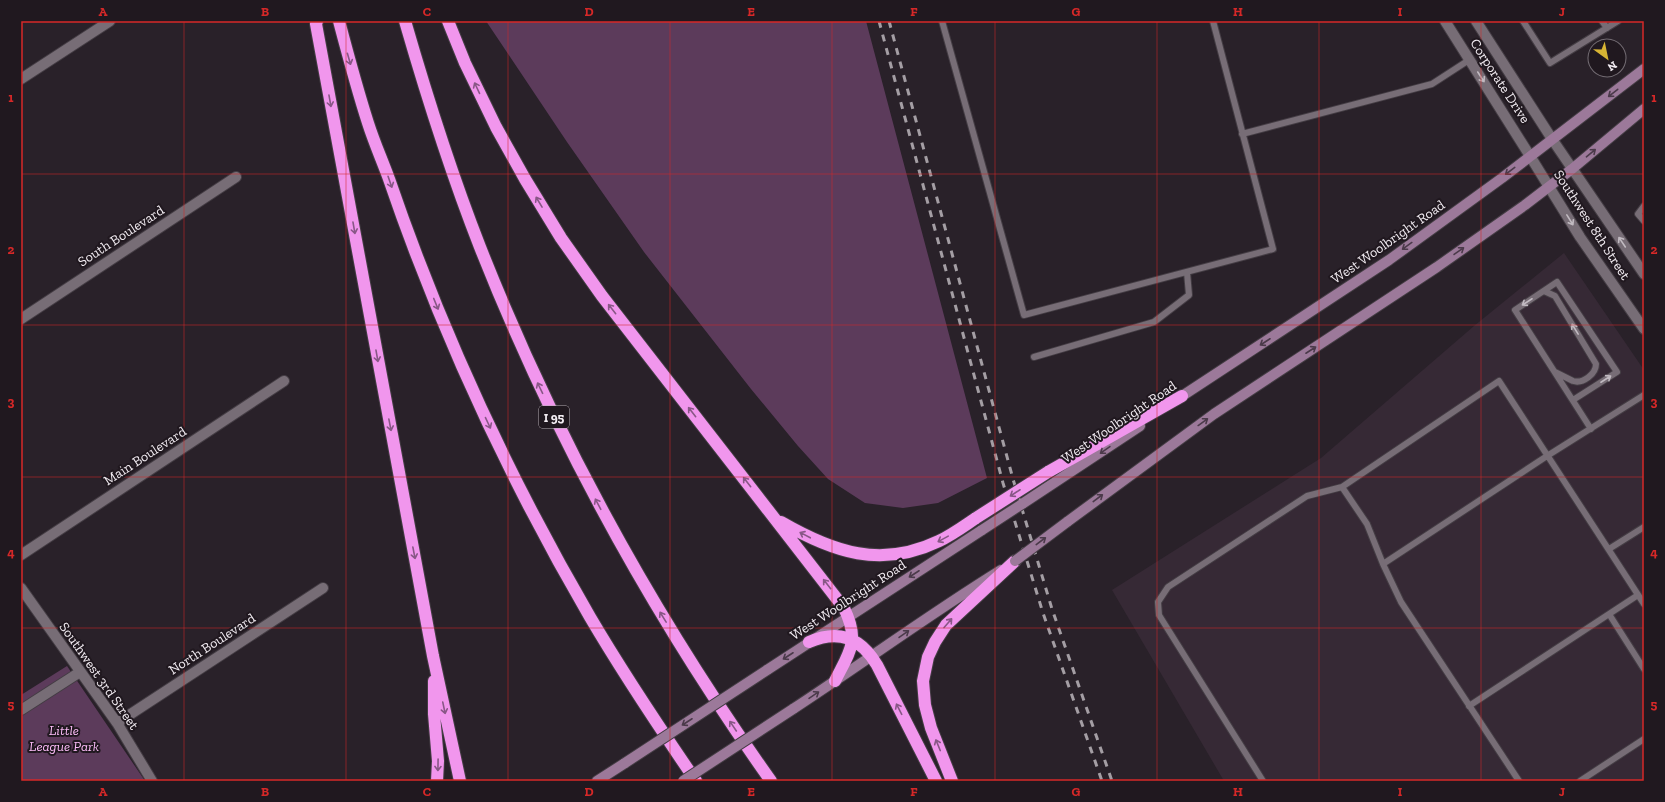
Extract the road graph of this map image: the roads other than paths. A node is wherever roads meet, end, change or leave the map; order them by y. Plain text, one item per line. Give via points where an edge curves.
1 (110, 21) edge
2 (317, 21) edge
3 (339, 21) edge
4 (405, 21) edge
5 (448, 21) edge
6 (942, 21) edge
7 (1213, 21) edge
8 (1445, 21) edge
9 (1476, 21) edge
10 (1523, 21) edge
11 (1602, 21) edge
12 (1618, 21) edge
13 (1607, 28) junction
14 (1470, 60) junction
15 (1644, 69) edge
16 (21, 79) edge
17 (1644, 109) edge
18 (1242, 134) junction
19 (1552, 140) junction
20 (1530, 156) junction
21 (1572, 169) junction
22 (236, 177) dead end
23 (1550, 187) junction
24 (1644, 206) edge
25 (1644, 221) edge
26 (1187, 272) junction
27 (1644, 274) edge
28 (1544, 291) junction
29 (21, 319) edge
30 (1644, 329) edge
31 (1034, 357) dead end
32 (1554, 371) junction
33 (284, 381) dead end
34 (1182, 396) junction
35 (1644, 396) edge
36 (1573, 400) junction
37 (1591, 429) junction
38 (1547, 456) junction
39 (1342, 487) junction
40 (776, 519) junction
41 (1644, 527) edge
42 (1609, 549) junction
43 (21, 555) edge
44 (1014, 561) joint
45 (1383, 564) junction
46 (993, 578) junction
47 (21, 588) edge
48 (323, 588) dead end
49 (1638, 595) junction
50 (1644, 604) edge
51 (1609, 614) junction
52 (848, 617) junction
53 (853, 640) junction
54 (810, 642) junction
55 (433, 656) junction
56 (872, 657) junction
57 (1644, 669) edge
58 (80, 672) junction
59 (835, 681) junction
60 (1470, 706) junction
61 (21, 710) edge
62 (117, 723) junction
63 (1644, 739) edge
64 (152, 781) edge
65 (437, 781) edge
66 (460, 781) edge
67 (597, 781) edge
68 (683, 781) edge
69 (696, 781) edge
70 (771, 781) edge
71 (936, 781) edge
72 (952, 781) edge
73 (1263, 781) edge
74 (1519, 781) edge
75 (1580, 781) edge

1 - 16 street
2 -> 55 highway
3 -> 69 highway via 369,124 402,215 477,400 523,494 583,606 643,703
70 -> 4 highway, I 95 via 653,602 598,503 538,383 498,293 465,207 430,107
40 -> 5 highway via 607,302 561,238 496,127
6 - 26 lane via 1024,315
7 - 18 lane
8 - 14 street, Corporate Drive
9 - 19 street, Corporate Drive
10 - 13 lane via 1550,63
11 - 13 lane
12 - 13 lane
14 - 18 lane via 1432,84
14 -> 20 street, Corporate Drive
15 -> 19 main road, West Woolbright Road
21 -> 17 main road
18 - 26 lane via 1273,249
19 - 20 main road, West Woolbright Road
19 - 21 street, Southwest 8th Street
20 - 23 street, Southwest 8th Street
20 -> 34 main road, West Woolbright Road via 1389,260
21 - 23 main road
27 -> 21 street, Southwest 8th Street
22 - 29 street, South Boulevard
23 -> 30 street, Southwest 8th Street via 1580,237
44 -> 23 main road, bridge via 1214,414 1437,267
24 - 25 lane via 1638,214
26 - 31 lane via 1189,295 1154,322
28 -> 32 lane via 1515,310
32 -> 28 lane via 1574,381 1581,380 1593,374 1596,364 1555,296
36 -> 28 lane via 1617,372 1557,282
32 - 36 lane
33 - 43 street, Main Boulevard
34 -> 40 highway, bridge via 1048,472 930,545 903,553 874,555 849,552 807,537
34 -> 52 main road, West Woolbright Road, bridge via 1099,454
35 - 37 lane
36 - 37 lane
37 - 38 lane
38 - 39 lane via 1499,380
38 - 42 lane
38 - 45 lane
39 - 45 lane via 1367,524
39 - 73 lane via 1307,496 1168,587 1158,602 1159,615
52 -> 40 highway via 838,599
41 - 42 lane
42 - 49 lane
44 - 46 highway
45 - 60 lane via 1402,602
56 -> 46 main road via 963,592
72 -> 46 highway via 928,716 924,693 925,669 931,649 943,629
47 - 58 street, Southwest 3rd Street
48 - 62 street, North Boulevard
49 - 50 lane
49 - 51 lane
51 - 57 lane
51 - 60 lane
52 - 53 highway
52 - 54 main road, West Woolbright Road
53 - 54 highway via 829,636
53 - 56 highway
53 - 59 highway
54 -> 67 main road, West Woolbright Road, bridge
55 -> 65 highway
55 -> 66 highway
56 - 59 main road
71 -> 56 highway
58 - 61 street
58 - 62 street, Southwest 3rd Street
68 -> 59 main road, bridge
60 - 74 lane
62 - 64 street, Southwest 3rd Street
63 - 75 lane

